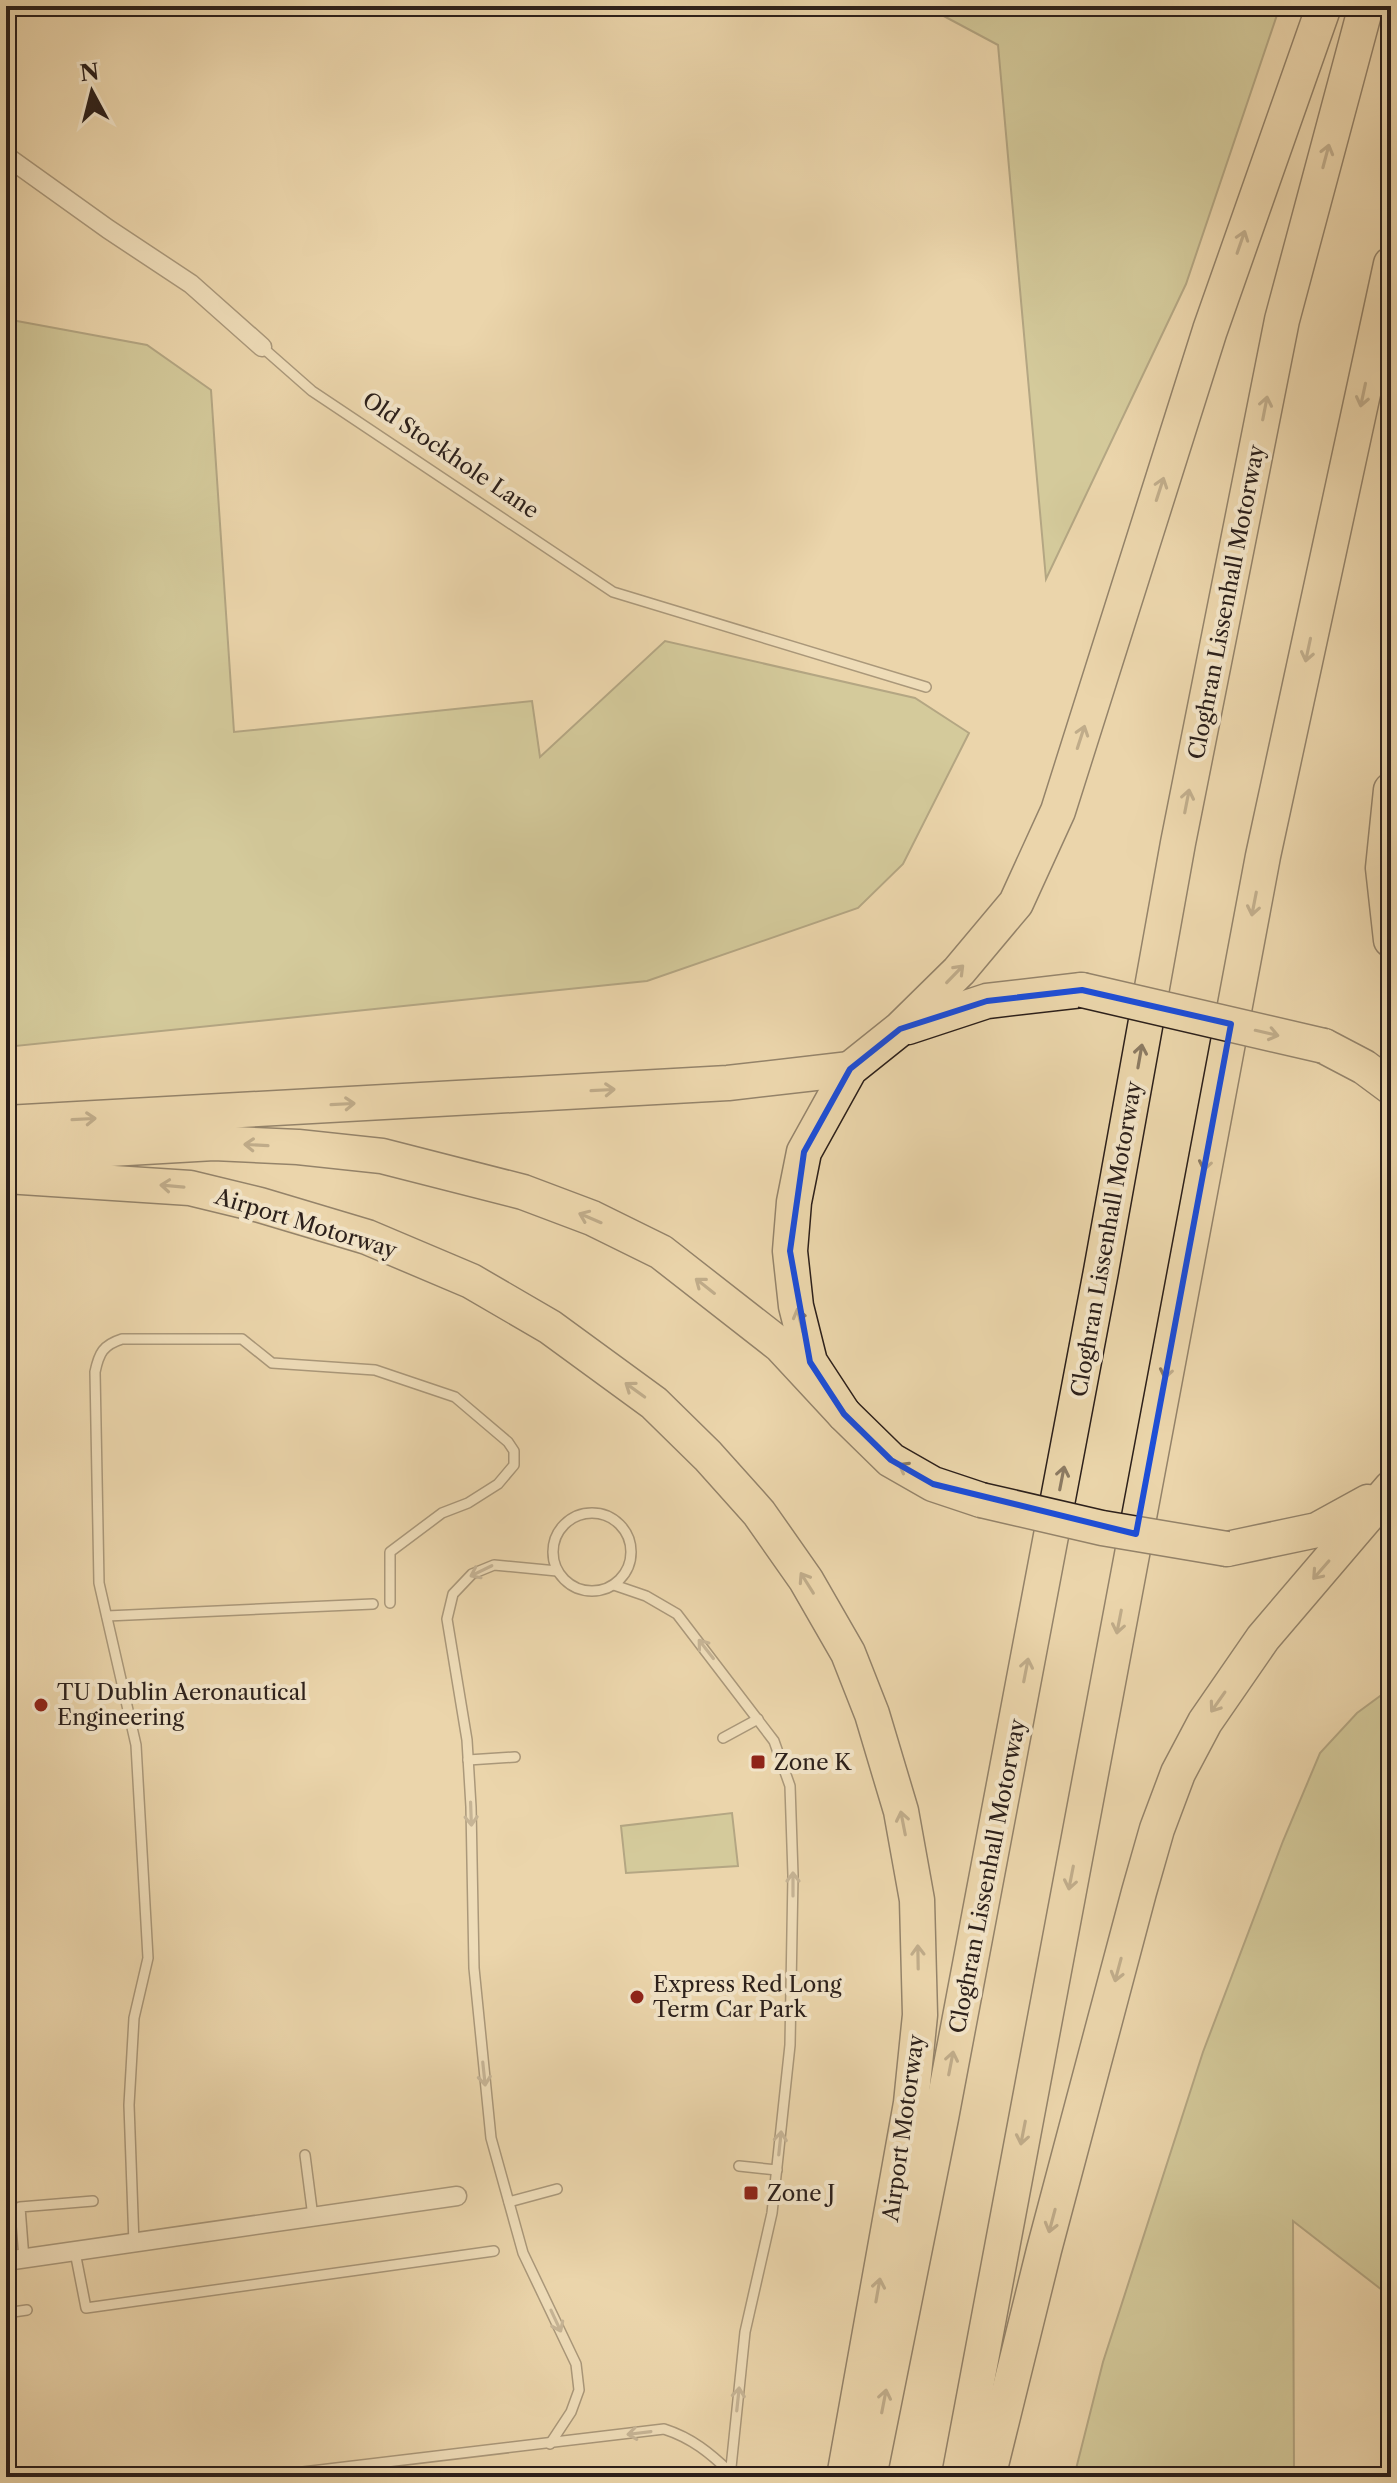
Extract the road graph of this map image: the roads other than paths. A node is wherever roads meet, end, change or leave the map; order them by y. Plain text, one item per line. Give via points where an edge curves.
1 (1324, 6) edge
2 (1366, 6) edge
3 (6, 156) edge
4 (1391, 264) edge
5 (262, 347) joint
6 (926, 687) dead end
7 (1391, 790) edge
8 (1391, 940) edge
9 (900, 1029) junction
10 (850, 1069) junction
11 (1391, 1087) edge
12 (6, 1123) edge
13 (6, 1155) edge
14 (6, 1176) edge
15 (844, 1414) junction
16 (1390, 1489) edge
17 (557, 1571) junction
18 (614, 1585) junction
19 (390, 1603) dead end
20 (373, 1604) dead end
21 (107, 1616) junction
22 (758, 1719) junction
23 (723, 1738) dead end
24 (515, 1757) dead end
25 (468, 1760) junction
26 (305, 2155) dead end
27 (739, 2166) dead end
28 (777, 2170) junction
29 (557, 2189) dead end
30 (457, 2196) dead end
31 (93, 2201) dead end
32 (509, 2202) junction
33 (313, 2217) junction
34 (134, 2244) junction
35 (494, 2251) dead end
36 (75, 2252) junction
37 (15, 2260) edge
38 (27, 2310) dead end
39 (6, 2313) edge
40 (550, 2444) junction
41 (731, 2475) edge
42 (261, 2477) edge
43 (844, 2477) edge
44 (869, 2477) edge
45 (959, 2477) edge
46 (988, 2477) edge

9 -> 1 highway via 959,971 1016,903 1058,811 1210,330
44 -> 2 highway, Cloghran Lissenhall Motorway via 1282,320
3 - 5 street, Old Stockhole Lane via 191,284
4 -> 45 highway via 1263,856
5 - 6 lane, Old Stockhole Lane via 312,391 613,592
7 - 8 highway via 1383,868
9 - 10 highway
9 -> 11 highway, bridge via 987,1001 1082,990 1324,1046
12 -> 10 highway via 728,1083
15 -> 10 highway via 810,1362 790,1251 804,1152
15 -> 13 highway via 780,1345 661,1252 523,1192 382,1156 298,1147 214,1143
43 -> 14 highway, Airport Motorway via 911,2103 920,2015 917,1900 901,1811 872,1714 848,1653 806,1580 759,1513 654,1403 550,1327 471,1281 367,1237 190,1188
16 -> 15 highway, bridge via 1317,1530 1227,1549 1102,1528 933,1484 891,1460
16 -> 46 highway via 1263,1638 1205,1722 1178,1773 1139,1892
17 - 18 lane via 576,1588 602,1590
17 - 18 lane via 557,1533 576,1515 601,1513 623,1527 632,1552
17 -> 25 lane via 494,1565 472,1574 453,1594 447,1619
22 -> 18 lane via 677,1614
19 - 21 lane via 390,1552 442,1513 498,1484 514,1465 508,1442 455,1397 375,1370 272,1363 242,1339 122,1339 107,1343 95,1372 99,1583
20 - 21 lane
21 - 34 lane via 136,1745 148,1958 134,2018 129,2105
22 - 23 lane
28 -> 22 lane via 790,2045 790,1786 774,1741
24 - 25 lane
25 -> 32 lane via 474,1968 491,2138
26 - 33 lane
27 - 28 lane
41 -> 28 lane via 745,2332
29 - 32 lane
30 - 33 street
31 - 37 lane via 20,2207
32 -> 40 lane via 523,2253 576,2364 579,2390
33 - 34 street
34 - 36 street
35 - 36 lane via 86,2308
36 - 37 street
38 - 39 lane
41 -> 40 lane via 686,2436 664,2429
40 - 42 lane

